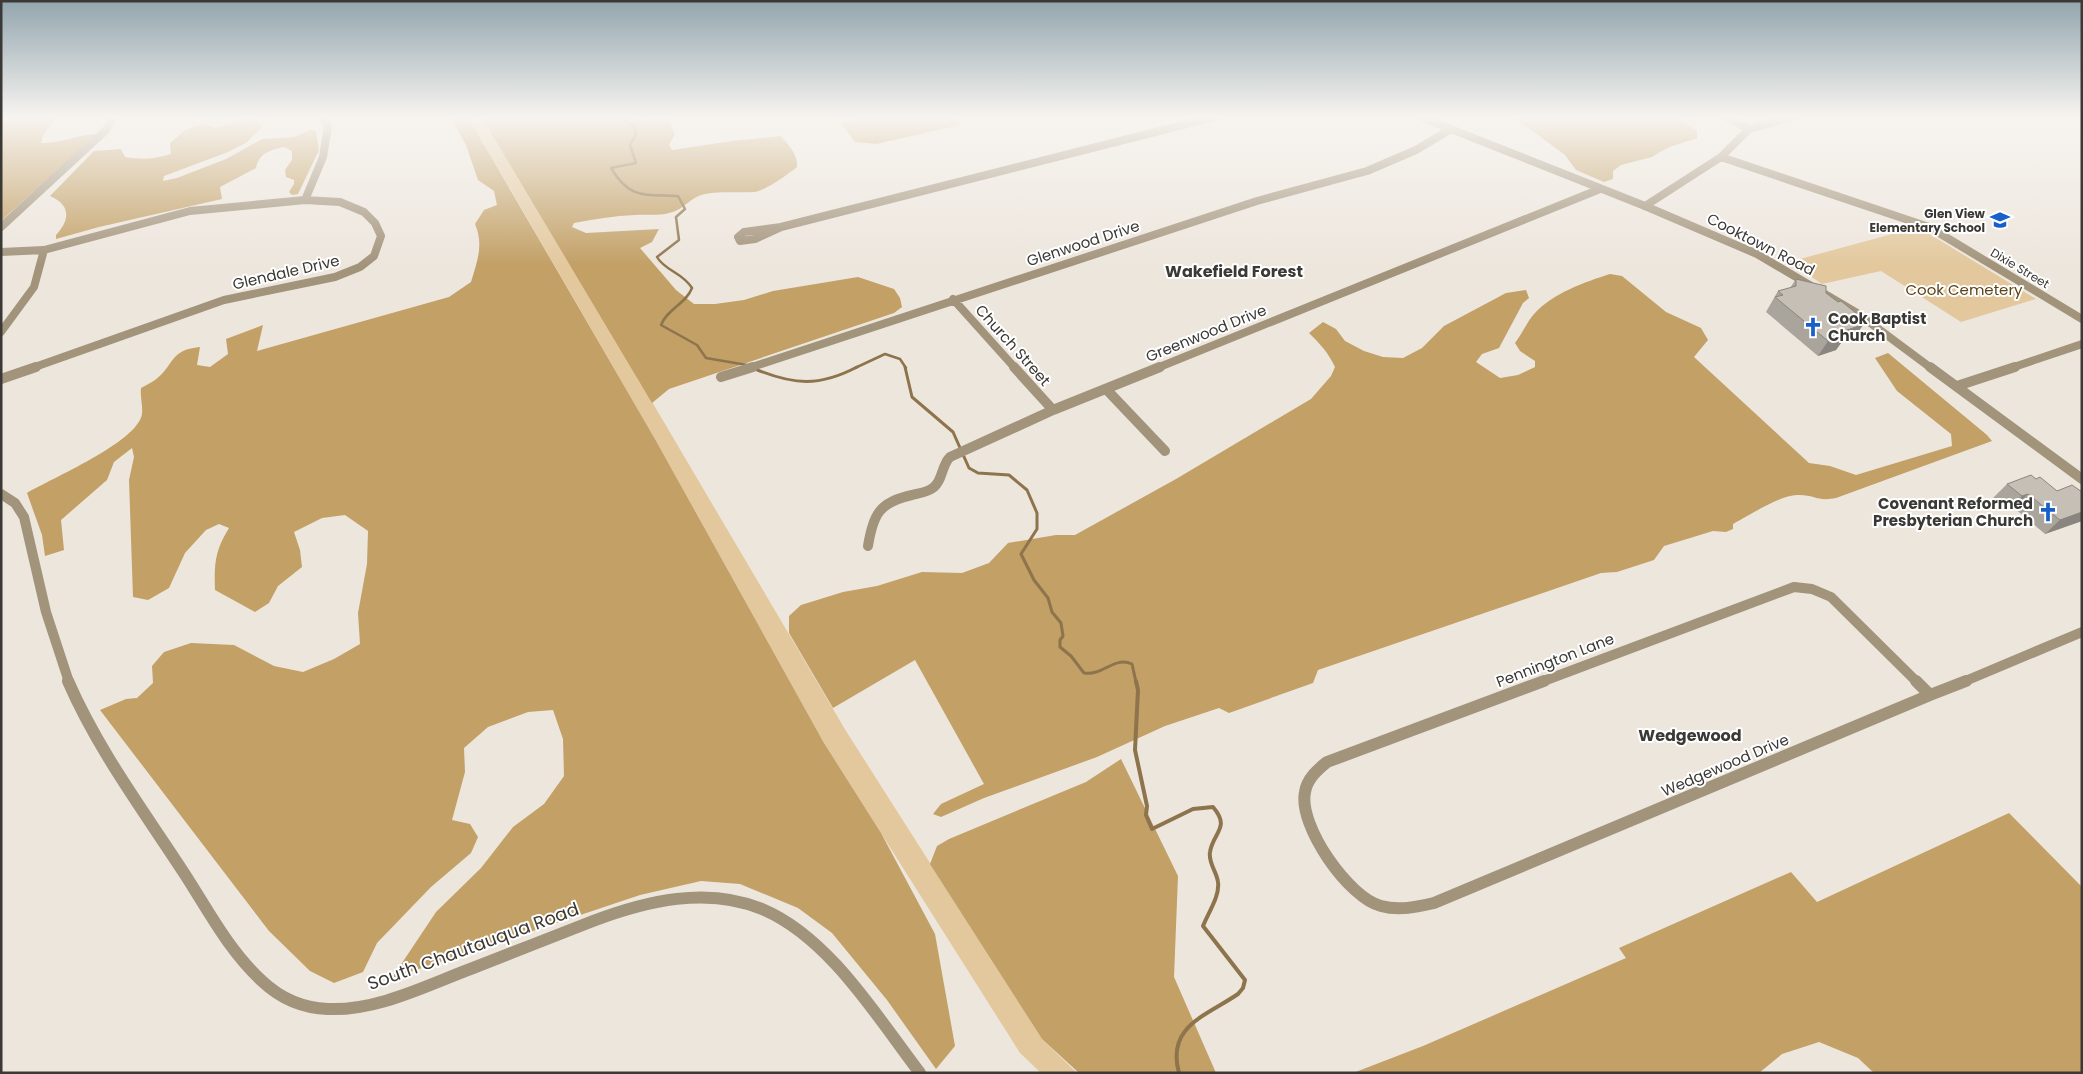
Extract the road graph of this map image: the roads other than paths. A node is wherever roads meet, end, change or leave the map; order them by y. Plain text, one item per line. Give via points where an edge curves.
1 (67, 166) edge
2 (319, 166) edge
3 (1021, 166) edge
4 (1378, 166) edge
5 (1545, 166) edge
6 (1707, 166) edge
7 (1749, 166) edge
8 (1600, 188) junction
9 (306, 200) junction
10 (1645, 206) junction
11 (1, 227) edge
12 (781, 227) dead end
13 (44, 250) junction
14 (1, 252) edge
15 (953, 299) junction
16 (2082, 318) edge
17 (1, 332) edge
18 (2082, 344) edge
19 (720, 377) dead end
20 (1, 379) edge
21 (1957, 386) junction
22 (1106, 389) junction
23 (1053, 410) junction
24 (1165, 451) dead end
25 (2082, 479) edge
26 (1, 494) edge
27 (868, 546) dead end
28 (2082, 632) edge
29 (1931, 696) junction
30 (1377, 904) joint
31 (920, 1073) edge

1 - 11 street
2 - 9 street
3 - 12 street
4 - 15 street, Glenwood Drive via 1257,201
5 - 8 street, Cooktown Road
6 - 10 street
7 - 16 street, Dixie Street via 1929,227
8 - 10 street, Cooktown Road
8 - 22 street, Greenwood Drive
9 - 13 street, Glendale Drive via 190,211
9 - 20 street, Glendale Drive via 340,202 364,212 375,223 381,236 374,256 360,267 335,277 224,300
10 - 21 street, Cooktown Road via 1718,236 1814,286 1877,327
13 - 14 street, Glendale Drive
13 - 17 street via 37,280
15 - 19 street, Glenwood Drive
15 - 23 street, Church Street
18 - 21 street
21 - 25 street, Cooktown Road
22 - 23 street, Greenwood Drive
22 - 24 street
23 - 27 street, Greenwood Drive via 950,457 943,462 938,483 934,486 922,493 888,502 878,509
26 - 31 street, South Chautauqua Road via 19,506 24,517 44,602 67,677 86,718 239,958 280,996 303,1006 334,1009 362,1005 412,991 637,907 670,899 707,898 763,909 788,922 811,940
28 - 29 street, Wedgewood Drive
29 - 30 street, Wedgewood Drive via 1434,903 1401,910
29 - 30 street, Pennington Lane via 1831,597 1812,589 1794,587 1336,758 1317,769 1308,781 1304,795 1306,817 1346,885

